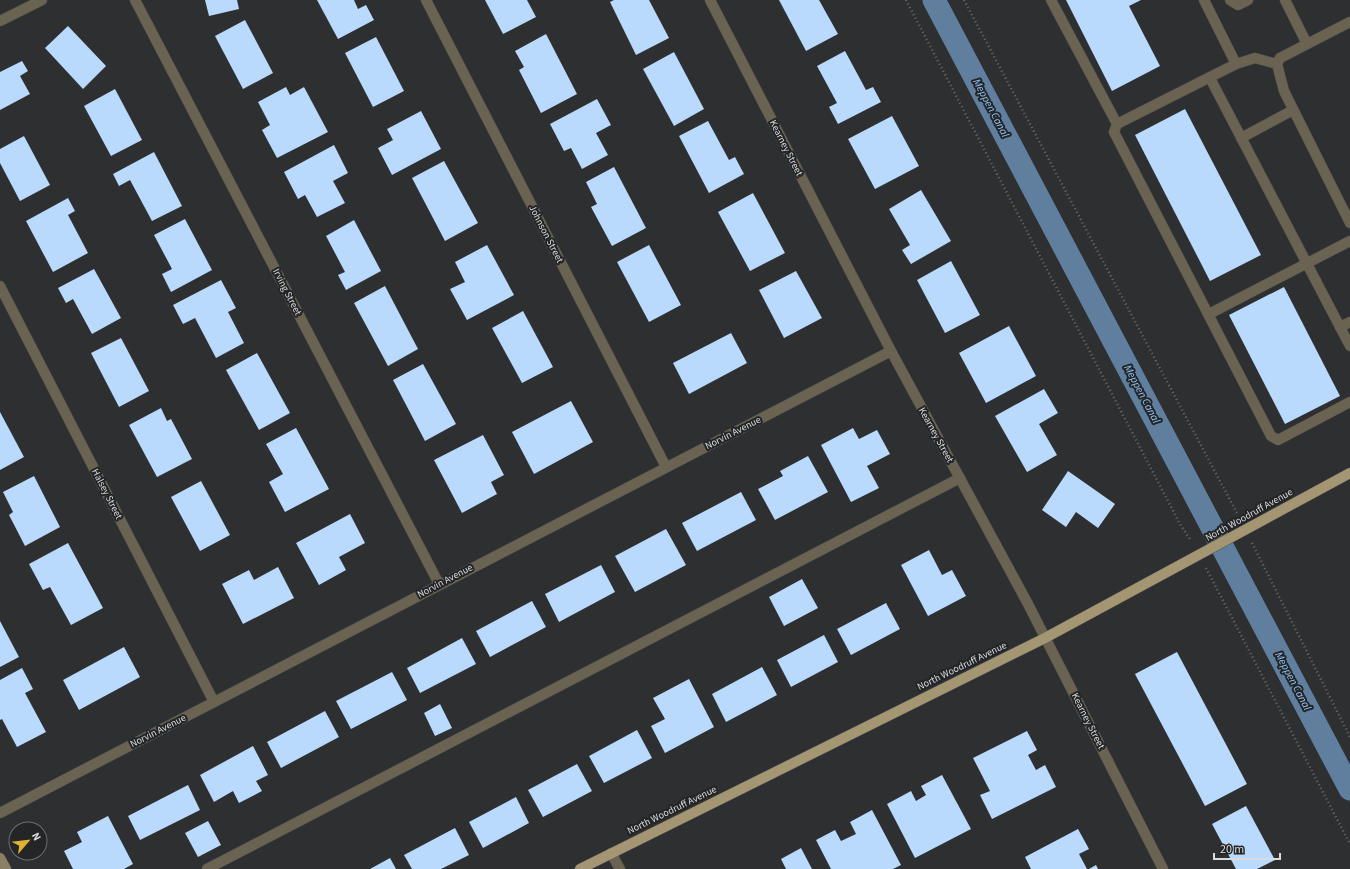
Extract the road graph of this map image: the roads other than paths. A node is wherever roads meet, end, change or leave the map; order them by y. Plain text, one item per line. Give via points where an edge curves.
1 (42, 0) edge
2 (135, 0) edge
3 (426, 0) edge
4 (710, 0) edge
5 (1051, 0) edge
6 (1204, 0) edge
7 (1230, 0) edge
8 (1248, 0) edge
9 (1285, 0) edge
10 (0, 22) edge
11 (1350, 22) edge
12 (1307, 44) junction
13 (1236, 64) junction
14 (1277, 64) junction
15 (1210, 78) junction
16 (1293, 110) junction
17 (1117, 124) junction
18 (1241, 138) junction
19 (1350, 223) edge
20 (1350, 241) edge
21 (1307, 264) junction
22 (0, 286) edge
23 (1209, 314) junction
24 (1350, 322) edge
25 (1340, 327) junction
26 (1350, 346) edge
27 (891, 351) junction
28 (1350, 402) edge
29 (666, 467) junction
30 (1350, 473) edge
31 (960, 478) junction
32 (439, 584) junction
33 (1045, 638) junction
34 (214, 702) junction
35 (0, 813) edge
36 (611, 853) junction
37 (0, 858) edge
38 (6, 869) edge
39 (207, 869) edge
40 (580, 869) edge
41 (620, 869) edge
42 (1163, 869) edge

1 - 10 street
2 - 32 street, Irving Street
3 - 29 street, Johnson Street
4 - 27 street, Kearney Street
5 - 17 street
6 - 13 street
7 - 8 street via 1238,5
9 - 12 street
11 - 12 street
12 - 14 street via 1280,58
13 - 14 street via 1255,58
13 - 15 street
14 - 16 street via 1284,91
15 - 17 street
15 - 18 street
16 - 18 street
16 - 19 street
17 - 23 street via 1114,132
18 - 21 street
20 - 21 street
21 - 23 street
21 - 25 street
22 - 34 street, Halsey Street
23 - 28 street via 1271,436 1278,440
24 - 25 street
25 - 26 street
27 - 29 street, Norvin Avenue
27 - 31 street, Kearney Street
29 - 32 street, Norvin Avenue
30 - 33 main road, North Woodruff Avenue
31 - 33 street, Kearney Street
31 - 39 street
32 - 34 street, Norvin Avenue
33 - 36 main road, North Woodruff Avenue
33 - 42 street, Kearney Street
34 - 35 street, Norvin Avenue
36 - 40 main road, North Woodruff Avenue
36 - 41 street
37 - 38 street

